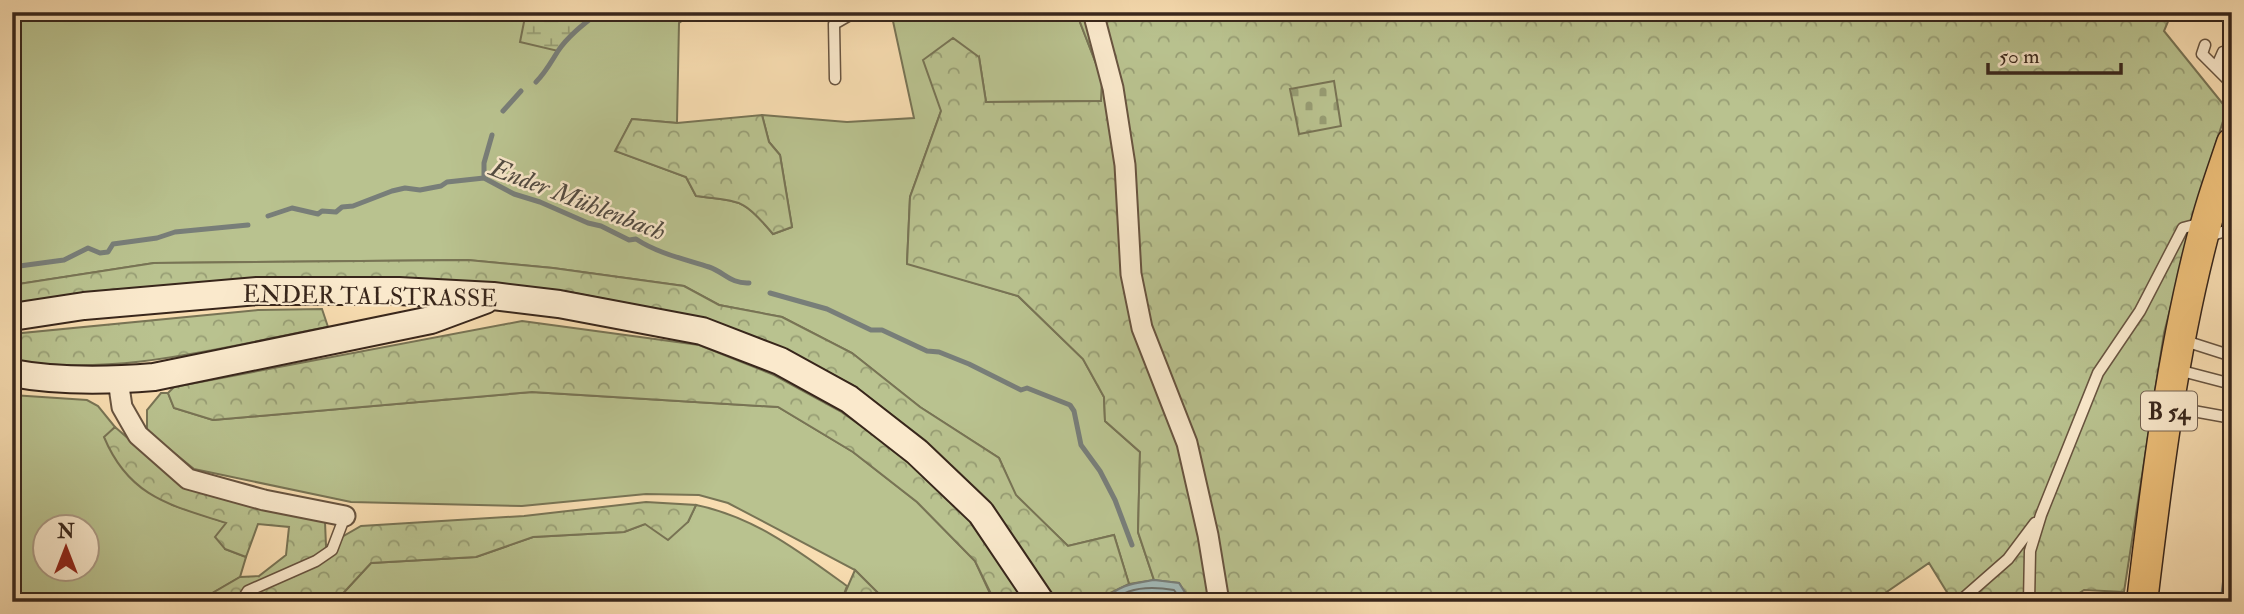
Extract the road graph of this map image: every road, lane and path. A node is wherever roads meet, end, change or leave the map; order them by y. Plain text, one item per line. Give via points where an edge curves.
1 (855, 12) edge
2 (1093, 12) edge
3 (2205, 45) dead end
4 (2223, 52) dead end
5 (2216, 68) junction
6 (835, 79) dead end
7 (2232, 84) edge
8 (2232, 143) edge
9 (2213, 230) edge
10 (493, 296) junction
11 (12, 317) edge
12 (2181, 339) junction
13 (2232, 356) edge
14 (2176, 369) junction
15 (12, 373) edge
16 (2232, 379) edge
17 (118, 380) junction
18 (2170, 407) junction
19 (2232, 418) edge
20 (2041, 515) junction
21 (345, 516) joint
22 (241, 602) edge
23 (1041, 602) edge
24 (1219, 602) edge
25 (1959, 602) edge
26 (2029, 602) edge
27 (2142, 602) edge

1 - 6 lane via 835,23
2 - 24 street via 1124,152 1136,301 1187,443
3 - 5 lane via 2202,54
4 - 5 lane
5 - 7 lane
8 - 9 main road, B 54
9 - 12 main road, B 54
9 - 20 lane via 2183,228 2140,311 2098,373
10 - 11 main road, ENDER TALSTRASSE via 257,291
10 - 17 main road via 431,320 154,377
10 - 23 main road, ENDER TALSTRASSE via 559,303 702,331 780,361 849,399 917,452 981,513
12 - 13 lane
12 - 14 main road, B 54
14 - 16 lane via 2224,382
14 - 18 main road, B 54
15 - 17 main road via 46,380
17 - 21 street via 122,407 138,435 188,479
18 - 19 lane
18 - 27 main road, B 54
20 - 25 lane via 2008,559
20 - 26 lane via 2030,551
21 - 22 lane via 332,550 248,592

